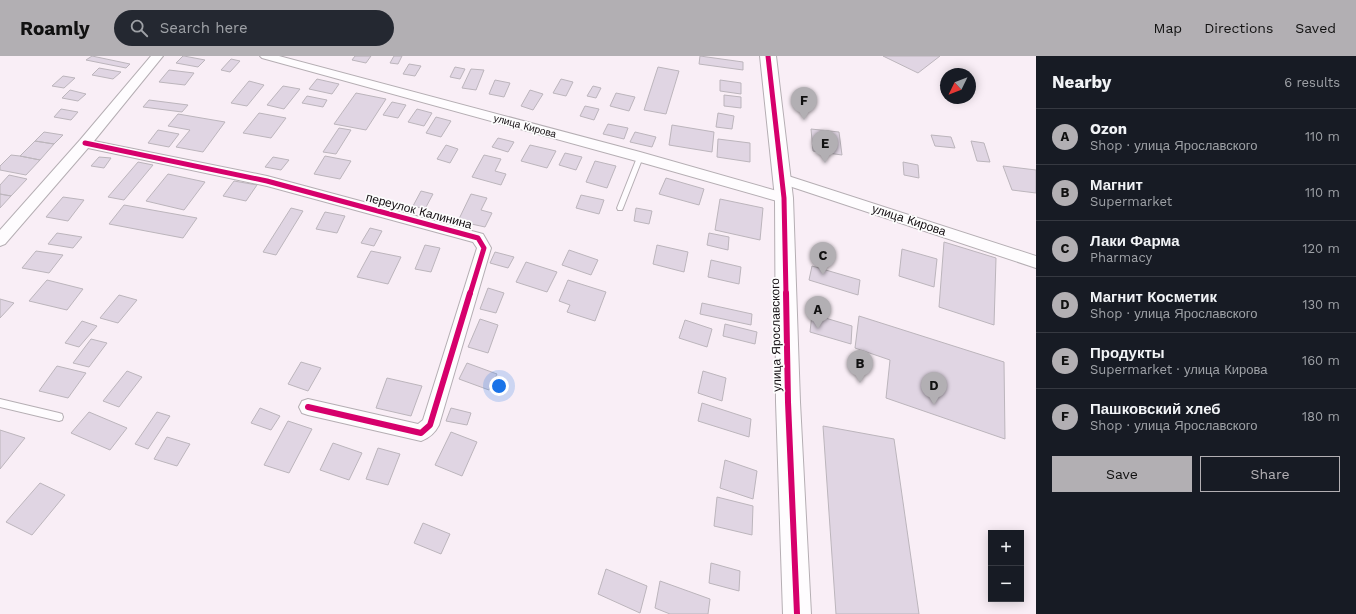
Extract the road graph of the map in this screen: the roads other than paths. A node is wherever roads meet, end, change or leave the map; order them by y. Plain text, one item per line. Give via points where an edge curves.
1 (158, 56) edge
2 (266, 56) edge
3 (768, 56) edge
4 (85, 143) junction
5 (640, 157) junction
6 (783, 188) junction
7 (620, 208) dead end
8 (0, 240) edge
9 (1036, 262) edge
10 (0, 404) edge
11 (308, 407) dead end
12 (59, 417) dead end
13 (797, 614) edge

1 - 4 street
2 - 5 street, улица Кирова
3 - 6 street, улица Ярославского
4 - 8 street
4 - 11 street, переулок Калинина via 267,181 478,238 484,248 430,425 421,432
5 - 6 street, улица Кирова
5 - 7 lane
6 - 9 street, улица Кирова
6 - 13 street, улица Ярославского via 788,402
10 - 12 lane

